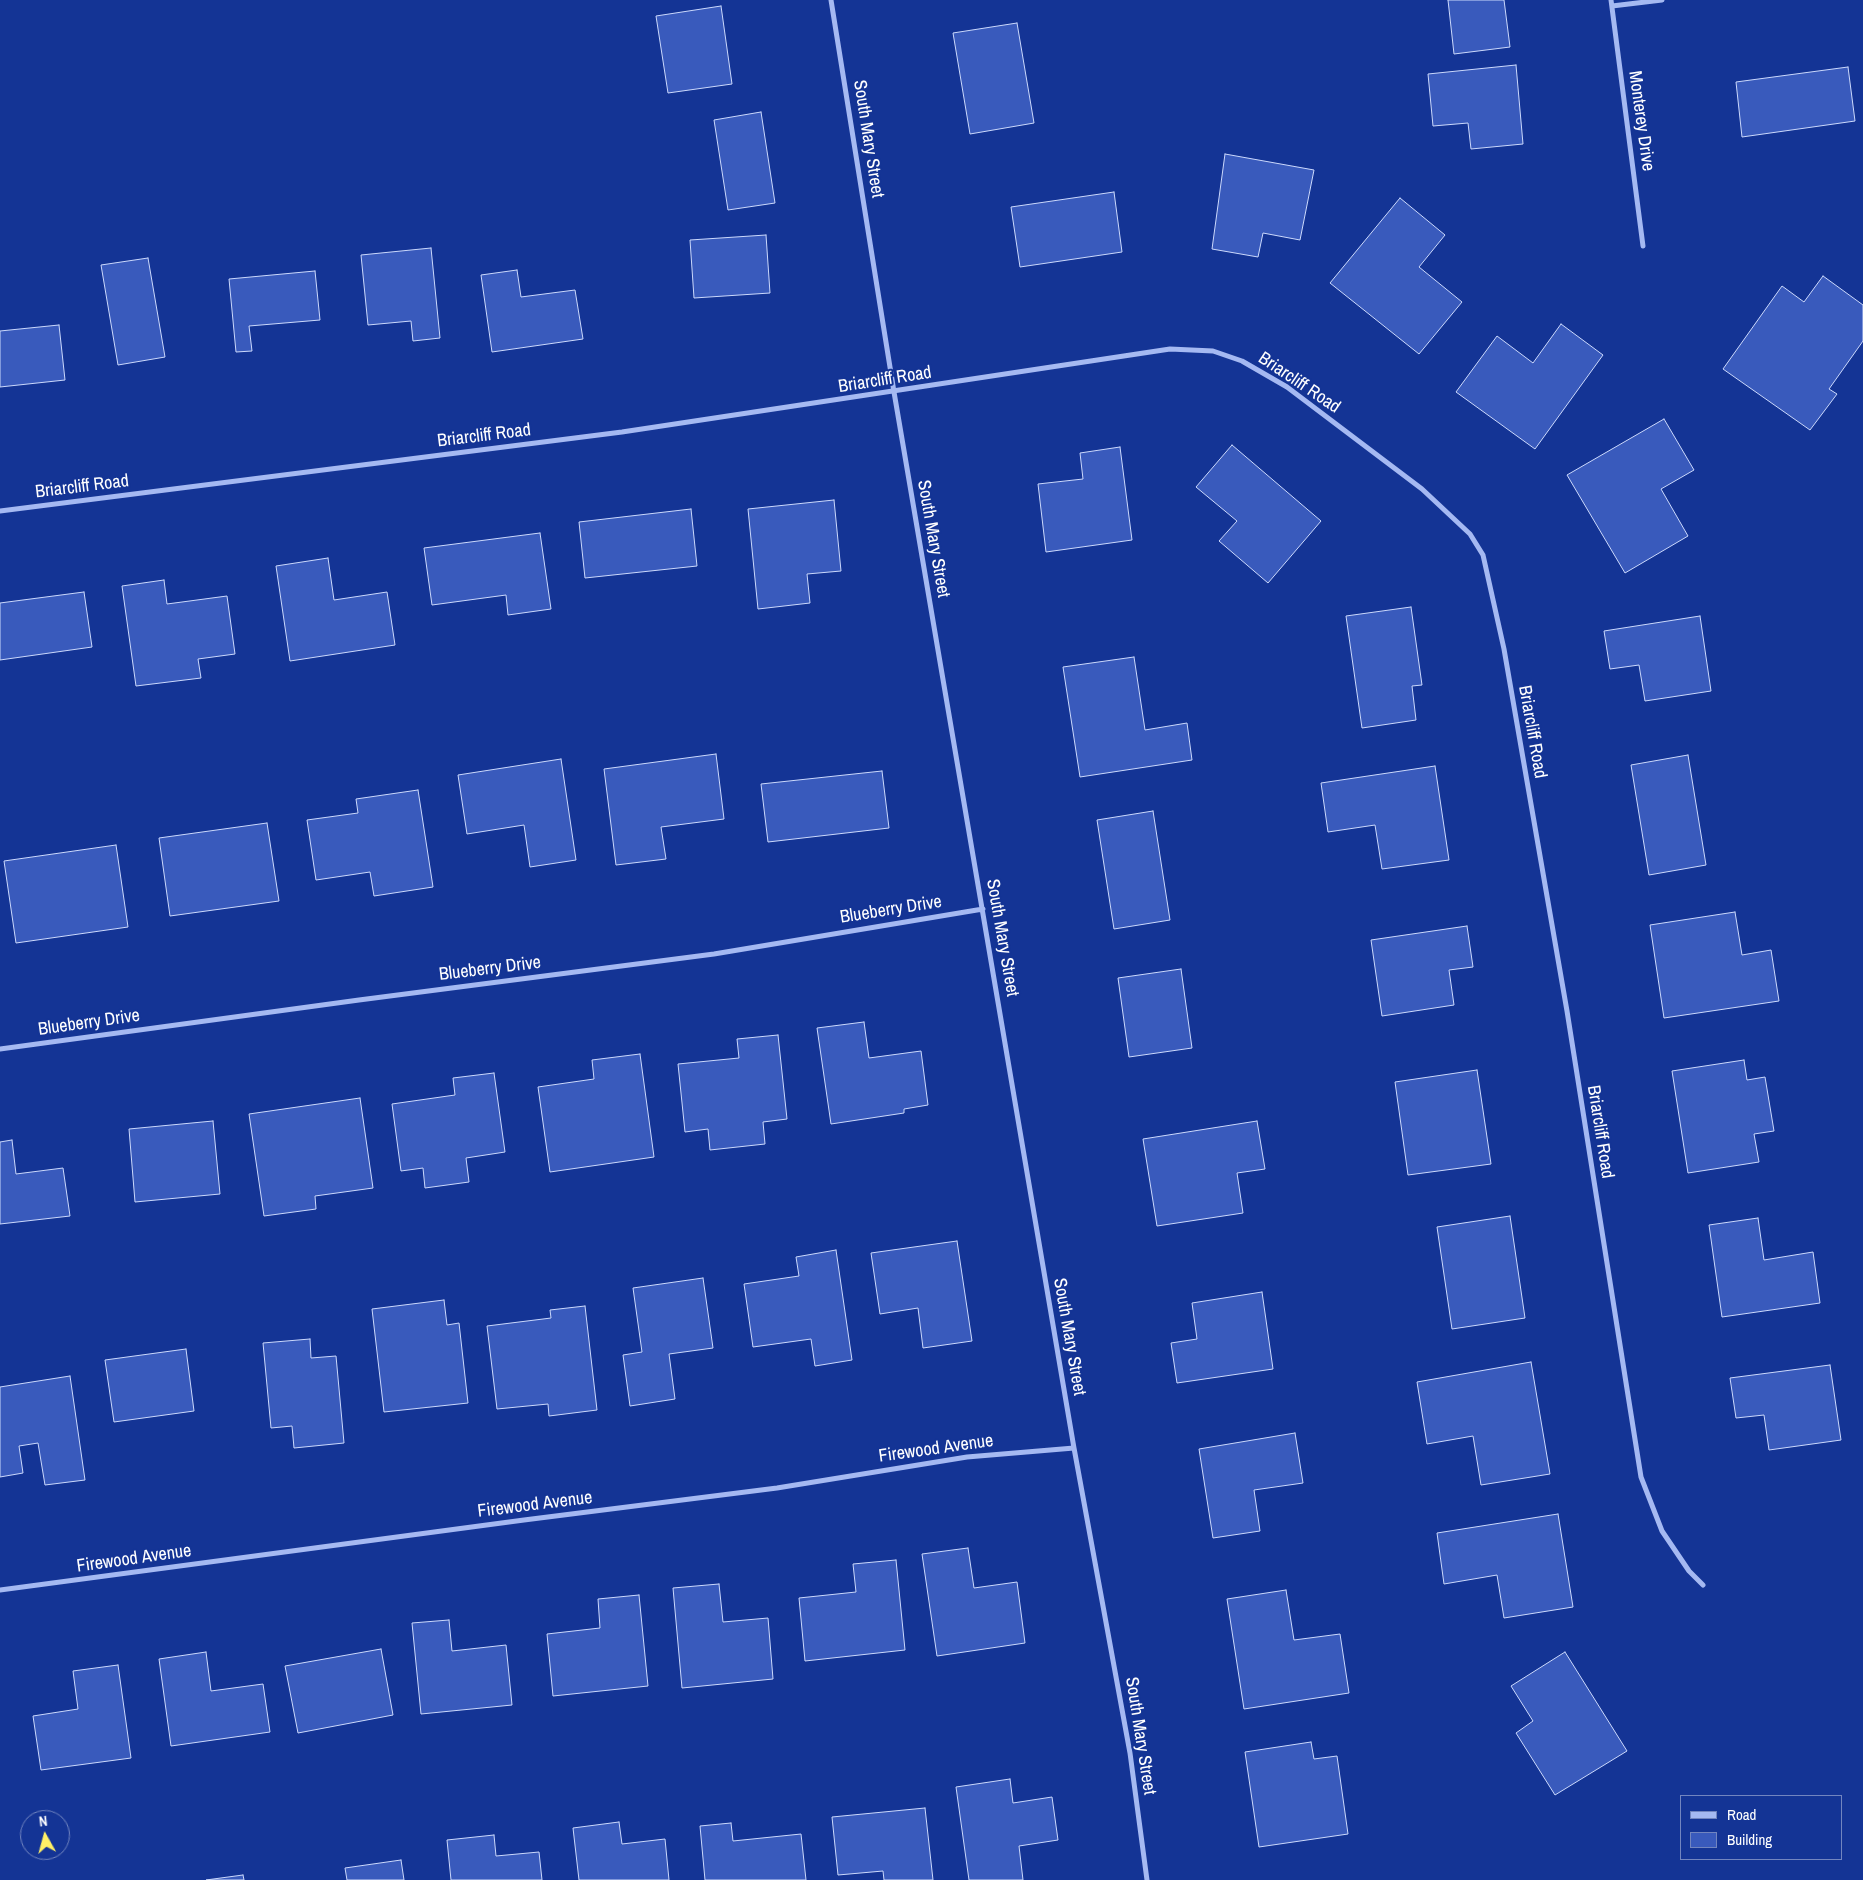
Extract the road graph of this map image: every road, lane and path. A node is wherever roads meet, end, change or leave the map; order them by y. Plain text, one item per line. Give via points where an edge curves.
1 (831, 0) edge
2 (1662, 0) edge
3 (1611, 3) edge
4 (1644, 246) dead end
5 (894, 392) junction
6 (0, 511) edge
7 (983, 909) junction
8 (0, 1049) edge
9 (1074, 1448) junction
10 (1703, 1585) dead end
11 (0, 1590) edge
12 (1147, 1880) edge

1 - 5 street, South Mary Street
2 - 3 street
3 - 4 street, Monterey Drive
5 - 6 street, Briarcliff Road via 622,432
5 - 7 street, South Mary Street
5 - 10 street, Briarcliff Road via 1170,349 1213,351 1242,361 1287,387 1422,489 1470,534 1483,555 1504,649 1568,1020 1641,1477 1662,1531 1689,1571
7 - 8 street, Blueberry Drive via 714,954
7 - 9 street, South Mary Street
9 - 11 street, Firewood Avenue via 968,1457 777,1488
9 - 12 street, South Mary Street via 1130,1753

